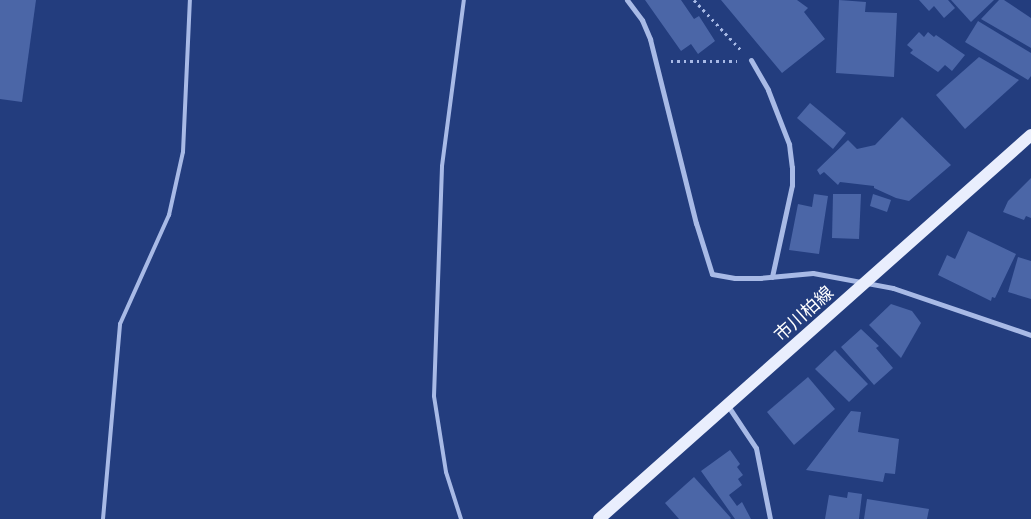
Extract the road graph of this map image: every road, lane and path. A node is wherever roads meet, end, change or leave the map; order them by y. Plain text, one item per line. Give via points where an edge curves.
1 (190, 0) edge
2 (464, 0) edge
3 (627, 0) edge
4 (694, 0) edge
5 (751, 60) junction
6 (655, 61) junction
7 (1031, 135) edge
8 (772, 277) junction
9 (864, 283) junction
10 (1031, 335) edge
11 (727, 405) junction
12 (104, 519) edge
13 (461, 519) edge
14 (599, 519) edge
15 (770, 519) edge

1 - 12 lane via 183,152 169,215 120,324
2 - 13 lane via 442,166 434,396 446,472
3 - 6 street via 642,20
4 - 5 path
5 - 6 path
5 - 8 street via 768,90 789,144 792,167 792,185
6 - 8 street via 712,274 735,278
7 - 9 main road, 市川柏線
8 - 9 street via 813,273
9 - 10 street via 893,288
9 - 11 main road, 市川柏線
11 - 14 main road, 市川柏線
11 - 15 street via 756,448

